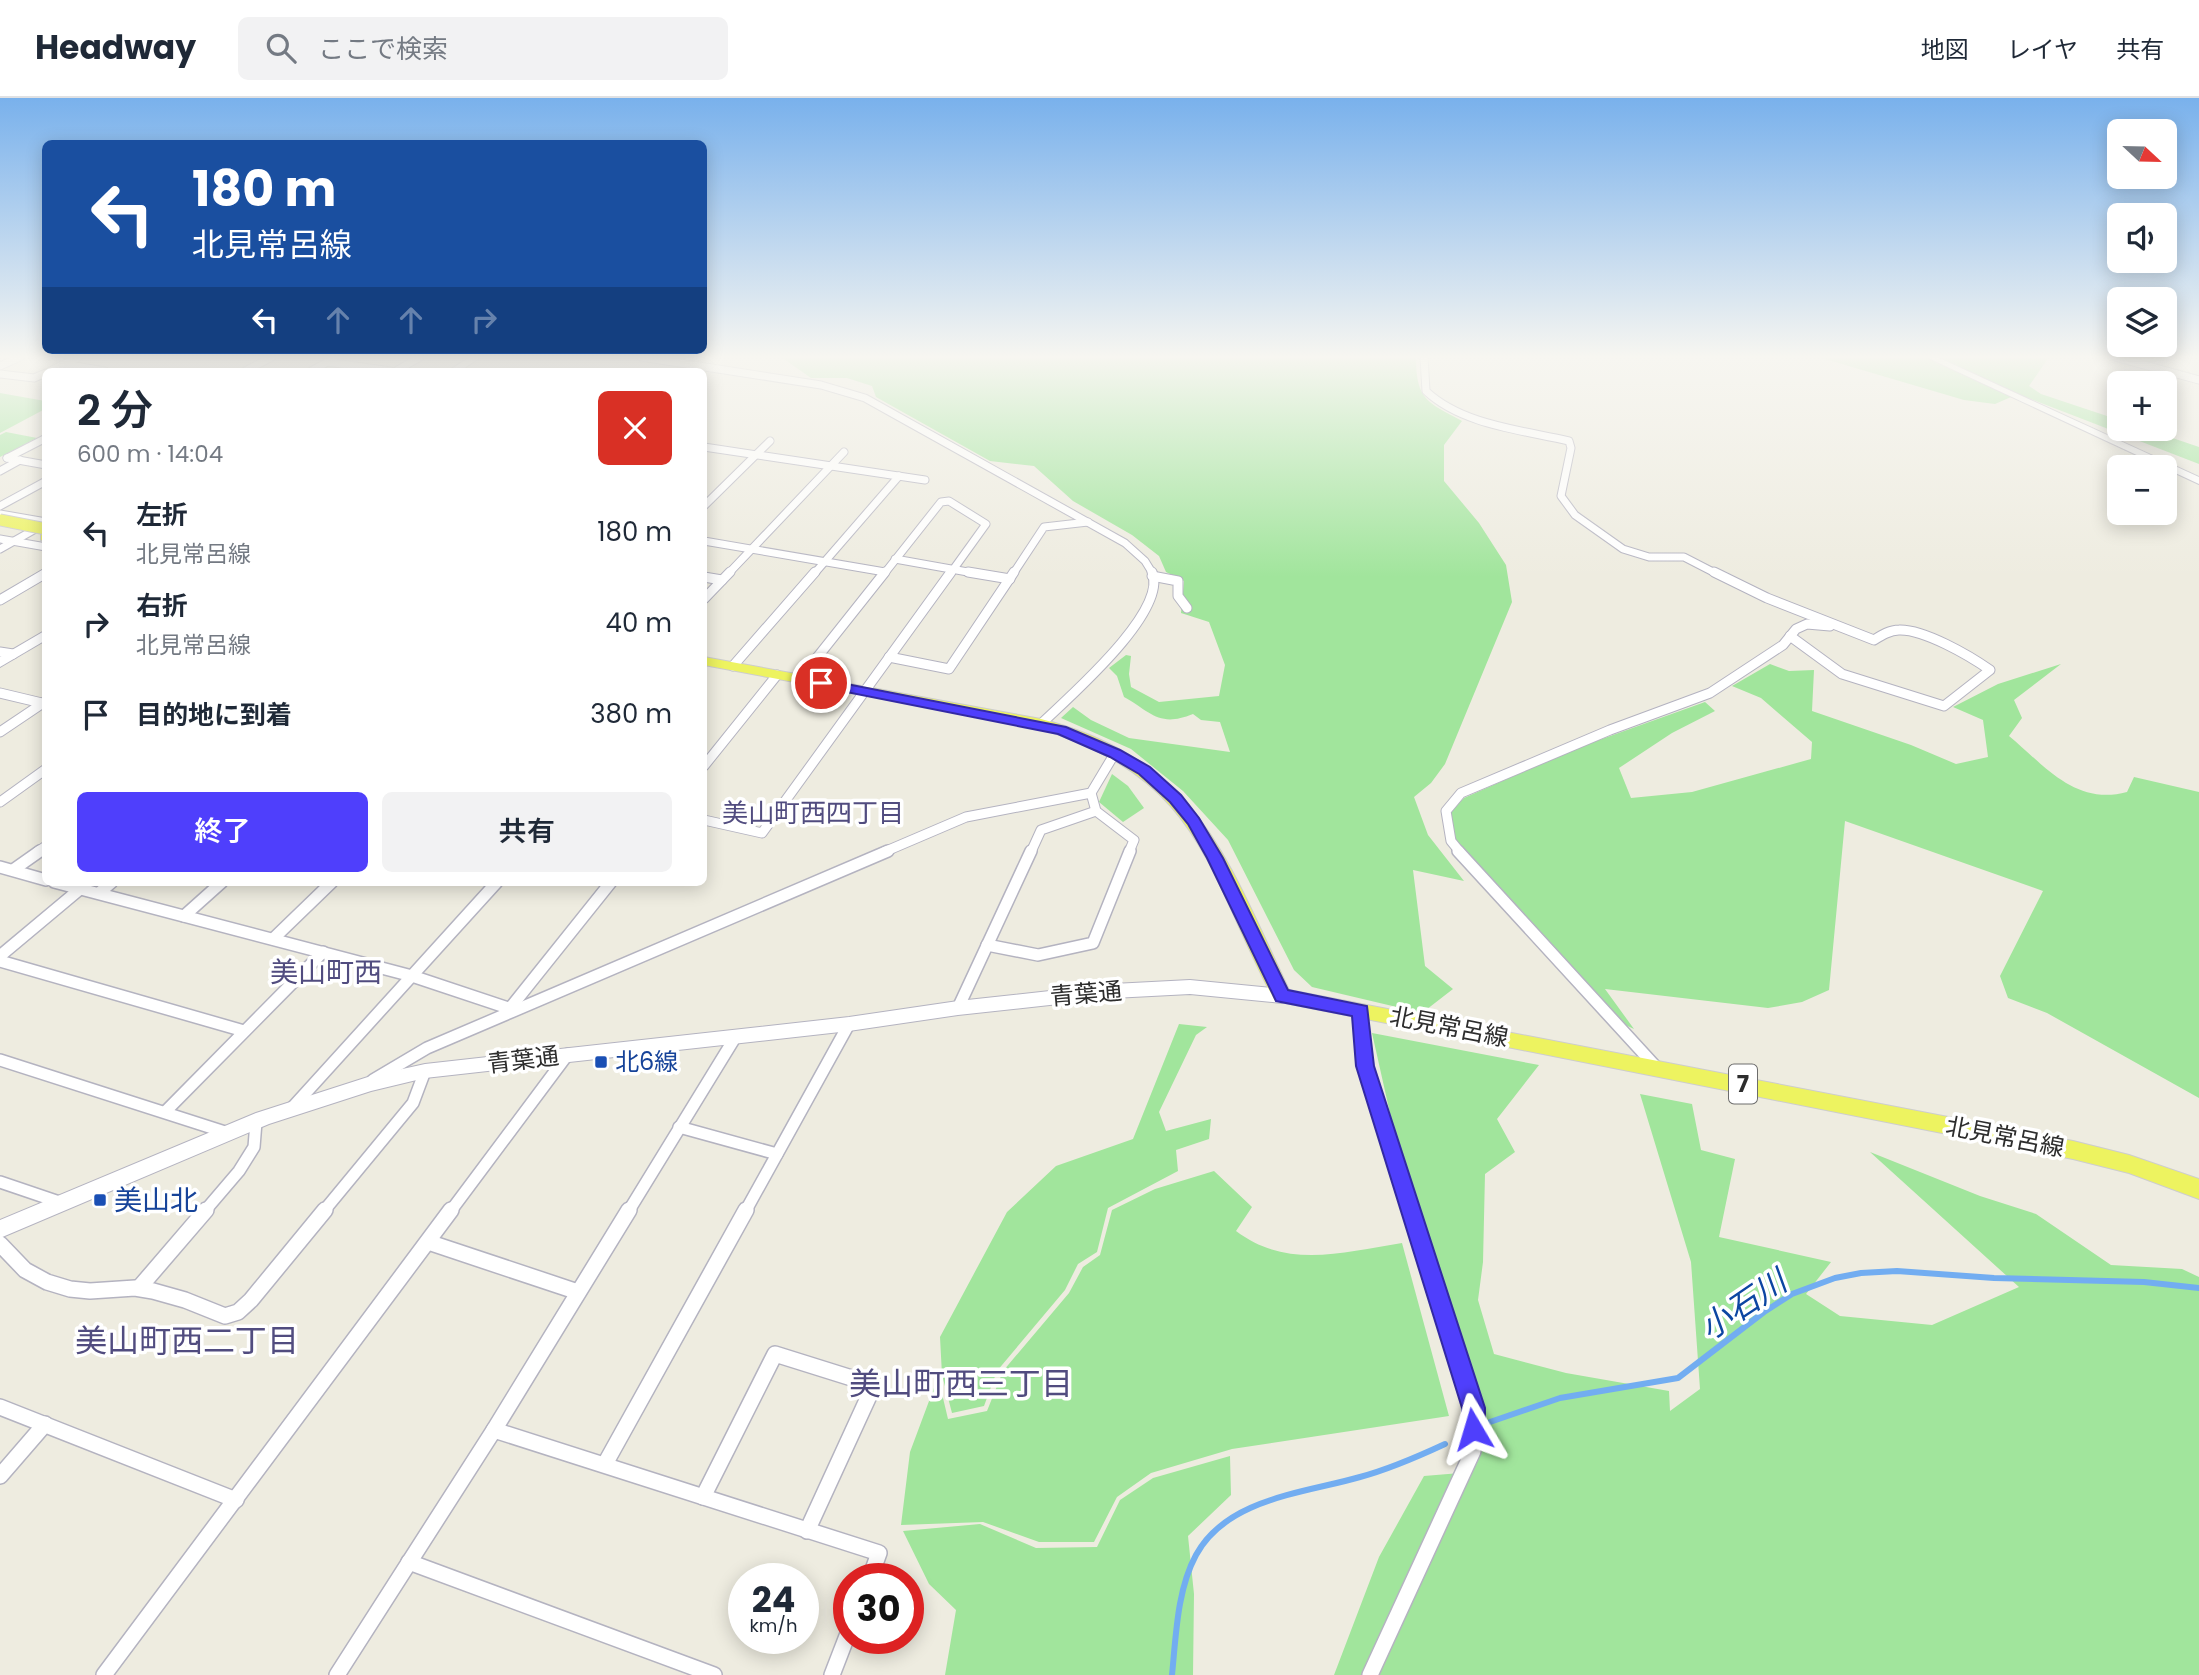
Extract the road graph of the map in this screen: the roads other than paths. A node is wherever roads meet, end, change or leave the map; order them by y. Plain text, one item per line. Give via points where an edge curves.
1 (923, 431) edge
2 (1524, 431) edge
3 (2090, 431) edge
4 (42, 440) edge
5 (770, 441) dead end
6 (707, 447) edge
7 (844, 452) dead end
8 (757, 454) junction
9 (20, 460) junction
10 (42, 464) edge
11 (830, 465) junction
12 (0, 471) edge
13 (899, 476) junction
14 (925, 480) dead end
15 (2199, 481) edge
16 (42, 483) edge
17 (707, 503) edge
18 (0, 506) edge
19 (0, 514) edge
20 (0, 520) edge
21 (42, 521) edge
22 (1088, 523) junction
23 (42, 524) edge
24 (42, 527) edge
25 (0, 528) edge
26 (42, 536) edge
27 (0, 539) edge
28 (13, 541) junction
29 (707, 542) edge
30 (42, 546) edge
31 (0, 549) edge
32 (751, 549) junction
33 (895, 559) junction
34 (824, 561) junction
35 (954, 569) junction
36 (885, 572) junction
37 (42, 575) edge
38 (1152, 576) junction
39 (707, 578) edge
40 (1010, 579) junction
41 (722, 580) junction
42 (707, 595) edge
43 (0, 600) edge
44 (1187, 608) dead end
45 (1837, 626) junction
46 (42, 636) edge
47 (1790, 636) junction
48 (6, 653) edge
49 (889, 657) junction
50 (707, 662) edge
51 (0, 663) edge
52 (733, 666) junction
53 (776, 675) junction
54 (800, 679) junction
55 (864, 691) junction
56 (0, 693) edge
57 (42, 703) edge
58 (42, 704) edge
59 (1041, 724) junction
60 (0, 732) edge
61 (1115, 753) junction
62 (707, 762) edge
63 (42, 772) edge
64 (1091, 793) junction
65 (0, 802) edge
66 (1096, 811) junction
67 (707, 821) edge
68 (42, 849) edge
69 (0, 867) edge
70 (13, 870) junction
71 (42, 879) edge
72 (67, 886) edge
73 (107, 886) edge
74 (218, 886) edge
75 (327, 886) edge
76 (493, 886) edge
77 (608, 886) edge
78 (80, 890) junction
79 (99, 893) junction
80 (184, 916) junction
81 (273, 939) junction
82 (987, 944) junction
83 (323, 952) junction
84 (0, 956) edge
85 (0, 961) edge
86 (412, 976) junction
87 (1282, 996) junction
88 (958, 1008) junction
89 (512, 1009) junction
90 (1360, 1011) junction
91 (849, 1024) junction
92 (244, 1031) junction
93 (736, 1036) junction
94 (568, 1054) junction
95 (0, 1060) edge
96 (1656, 1067) junction
97 (425, 1072) junction
98 (369, 1082) junction
99 (292, 1108) junction
100 (166, 1111) junction
101 (256, 1122) junction
102 (679, 1127) junction
103 (228, 1133) junction
104 (776, 1154) junction
105 (0, 1182) edge
106 (2199, 1189) edge
107 (62, 1203) junction
108 (0, 1229) edge
109 (428, 1242) junction
110 (0, 1244) edge
111 (138, 1288) junction
112 (578, 1292) junction
113 (0, 1407) edge
114 (45, 1424) junction
115 (494, 1430) junction
116 (605, 1464) junction
117 (0, 1476) edge
118 (703, 1497) junction
119 (236, 1500) junction
120 (807, 1531) junction
121 (409, 1562) junction
122 (875, 1563) edge
123 (840, 1654) edge
124 (104, 1675) edge
125 (337, 1675) edge
126 (714, 1675) edge
127 (832, 1675) edge
128 (1370, 1675) edge

1 - 22 street
2 - 45 street via 1569,441 1563,501 1623,550 1649,557 1684,556
3 - 15 street
4 - 9 street via 7,458
5 - 8 street
6 - 8 street
7 - 11 street
8 - 11 street
8 - 17 street
9 - 10 street
9 - 12 street
11 - 13 street
11 - 32 street
13 - 14 street
13 - 34 street
16 - 18 street
19 - 21 street
20 - 24 main road, bridge
22 - 38 street via 1125,543 1145,561
22 - 40 street via 1044,527
23 - 28 street
25 - 26 main road
27 - 28 street
28 - 30 street
28 - 31 street
29 - 32 street
32 - 34 street
32 - 41 street
33 - 35 street
33 - 35 street via 941,502 949,501 986,524
33 - 36 street
34 - 36 street
34 - 52 street
35 - 40 street
35 - 49 street
36 - 54 street
37 - 43 street
38 - 44 street via 1178,581 1176,594
38 - 59 street via 1156,583 1153,601 1141,621
39 - 41 street
40 - 49 street via 949,669
41 - 42 street
45 - 47 street via 1807,624
45 - 47 street via 1874,640 1890,631 1906,630 1990,670 1944,706 1842,674
46 - 48 street
47 - 96 street via 1750,669 1710,693 1461,793 1446,811 1451,841 1458,850
48 - 51 street
49 - 55 street
50 - 52 main road
52 - 53 main road
53 - 54 main road
53 - 62 street
54 - 55 main road
55 - 59 main road
55 - 67 street via 762,833
56 - 57 street
58 - 60 street
59 - 61 main road
61 - 64 street
61 - 87 main road via 1165,787 1194,821
63 - 65 street
64 - 66 street
64 - 89 street via 965,817
66 - 82 street via 1041,830
66 - 82 street via 1133,839 1093,943 1038,955
68 - 70 street
69 - 70 street
70 - 71 street
72 - 78 street
73 - 79 street
74 - 80 street
75 - 81 street
76 - 86 street
77 - 89 street
78 - 79 street
78 - 84 street
79 - 80 street
80 - 81 street
81 - 83 street
82 - 88 street
83 - 86 street
83 - 92 street
85 - 92 street
86 - 89 street
86 - 99 street
87 - 88 street, 青葉通 via 1190,987
87 - 90 main road, 北見常呂線 / 7
88 - 91 street, 青葉通
89 - 98 street via 427,1048
90 - 96 main road, 北見常呂線 / 7
90 - 128 street via 1365,1066 1473,1408 1473,1451
91 - 93 street, 青葉通
91 - 104 street
92 - 100 street
93 - 94 street, 青葉通
93 - 102 street
94 - 97 street, 青葉通
94 - 109 street
95 - 100 street
96 - 106 main road, 北見常呂線 / 7 via 2073,1150
97 - 98 street, 青葉通
97 - 111 street via 413,1103 238,1312 225,1317 177,1295
98 - 99 street, 青葉通
99 - 101 street, 青葉通
100 - 103 street
101 - 103 street, 青葉通
101 - 111 street via 254,1147 239,1171
102 - 104 street
102 - 112 street
103 - 107 street, 青葉通
104 - 116 street
105 - 107 street
107 - 108 street, 青葉通
109 - 112 street
109 - 119 street
110 - 111 street via 8,1258 36,1278 81,1291
112 - 115 street
113 - 114 street
114 - 117 street
114 - 119 street
115 - 116 street
115 - 121 street
116 - 118 street
118 - 120 street
118 - 120 street via 775,1354 874,1385
119 - 124 street
120 - 122 street via 879,1553
121 - 125 street
121 - 126 street
123 - 127 street

